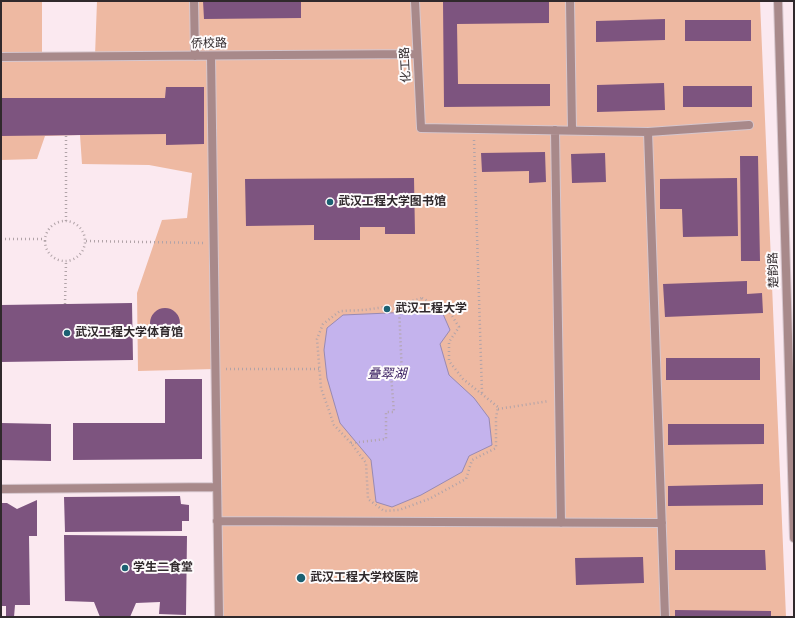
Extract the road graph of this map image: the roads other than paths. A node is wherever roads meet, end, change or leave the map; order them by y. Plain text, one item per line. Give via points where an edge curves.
1 (194, 1) edge
2 (415, 1) edge
3 (570, 1) edge
4 (778, 1) edge
5 (417, 54) junction
6 (194, 56) junction
7 (211, 56) junction
8 (1, 57) edge
9 (749, 125) dead end
10 (555, 130) junction
11 (572, 130) junction
12 (648, 132) junction
13 (793, 465) edge
14 (217, 487) junction
15 (1, 489) edge
16 (217, 521) junction
17 (561, 523) junction
18 (662, 523) junction
19 (794, 538) edge
20 (219, 617) edge
21 (665, 617) edge

1 - 6 street
2 - 5 street, 化工路
3 - 11 street
4 - 13 street, 楚韵路
5 - 7 street, 侨校路
5 - 10 street, 化工路 via 421,128
6 - 7 street, 侨校路
6 - 8 street, 侨校路
7 - 14 street
9 - 12 street
10 - 11 street
10 - 17 street
11 - 12 street
12 - 18 street
13 - 19 street, 楚韵路
14 - 15 street
14 - 16 street
16 - 17 street
16 - 20 street
17 - 18 street
18 - 21 street

